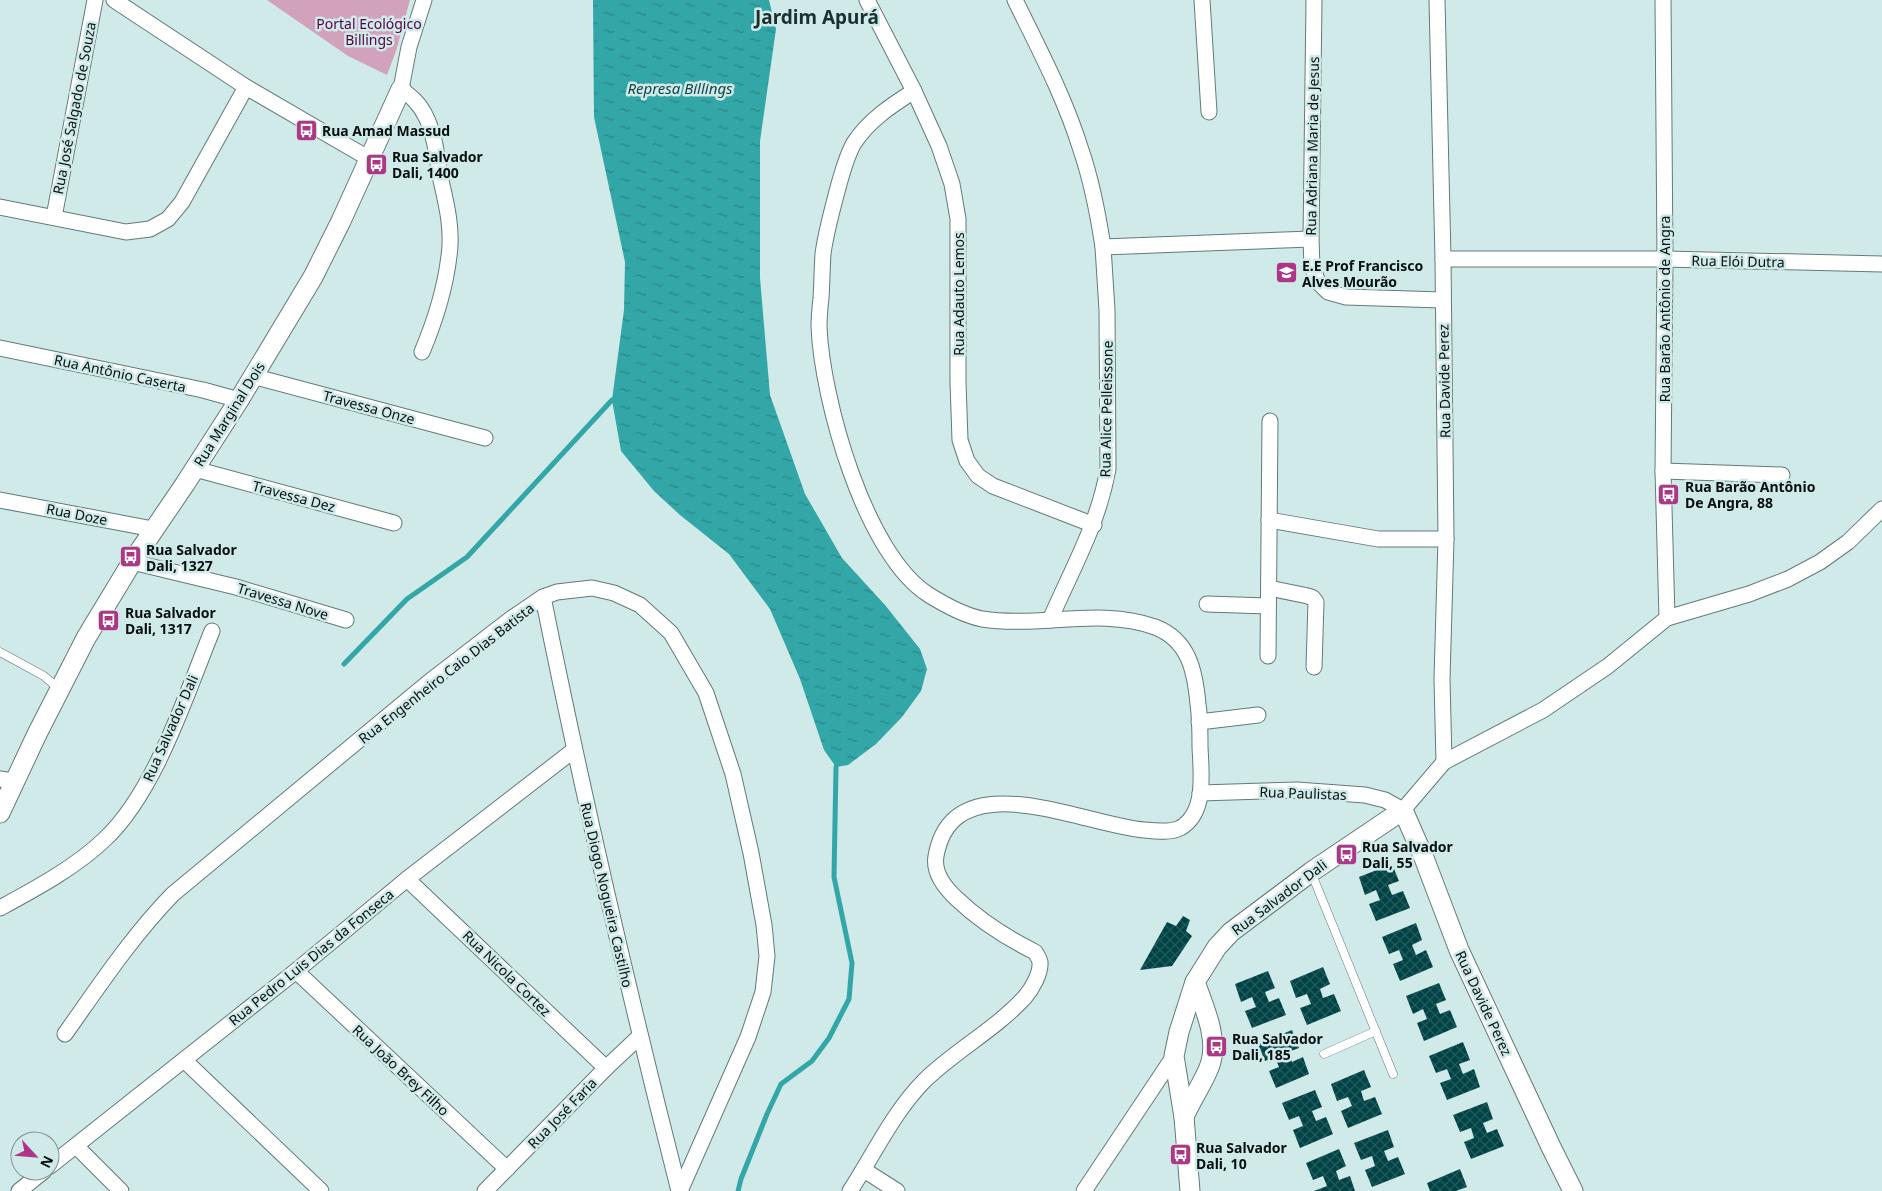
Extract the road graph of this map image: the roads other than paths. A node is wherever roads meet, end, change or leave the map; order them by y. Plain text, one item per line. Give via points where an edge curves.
1 (95, 0) edge
2 (114, 0) edge
3 (424, 0) edge
4 (867, 0) edge
5 (1015, 0) edge
6 (1202, 0) edge
7 (1314, 0) edge
8 (1437, 0) edge
9 (1663, 0) edge
10 (246, 87) junction
11 (400, 89) junction
12 (914, 91) junction
13 (1209, 112) dead end
14 (368, 158) junction
15 (0, 207) edge
16 (54, 217) junction
17 (1311, 239) junction
18 (1103, 247) junction
19 (1443, 259) junction
20 (1665, 259) junction
21 (1882, 264) edge
22 (1442, 300) junction
23 (0, 348) edge
24 (422, 352) dead end
25 (252, 376) junction
26 (239, 400) junction
27 (1270, 421) dead end
28 (485, 438) dead end
29 (194, 469) junction
30 (1663, 472) junction
31 (1782, 475) dead end
32 (0, 500) edge
33 (1882, 509) edge
34 (1269, 520) junction
35 (394, 523) dead end
36 (1094, 525) junction
37 (153, 529) junction
38 (1446, 539) junction
39 (132, 562) junction
40 (1269, 588) junction
41 (543, 597) junction
42 (1208, 604) dead end
43 (1268, 606) junction
44 (1667, 618) junction
45 (346, 620) dead end
46 (1050, 620) junction
47 (212, 631) dead end
48 (0, 652) edge
49 (1268, 656) dead end
50 (1314, 667) dead end
51 (59, 689) junction
52 (1258, 715) dead end
53 (1199, 722) junction
54 (574, 750) junction
55 (1444, 762) junction
56 (7, 780) edge
57 (1200, 793) junction
58 (1403, 810) junction
59 (0, 812) edge
60 (1311, 872) junction
61 (407, 879) junction
62 (0, 908) edge
63 (296, 971) junction
64 (1196, 982) junction
65 (1376, 1031) junction
66 (1179, 1032) junction
67 (65, 1034) dead end
68 (1211, 1034) junction
69 (640, 1036) junction
70 (1324, 1054) dead end
71 (184, 1060) junction
72 (1175, 1063) junction
73 (606, 1068) junction
74 (1393, 1074) dead end
75 (1205, 1075) junction
76 (1184, 1117) junction
77 (76, 1146) junction
78 (60, 1158) edge
79 (507, 1169) junction
80 (864, 1170) junction
81 (32, 1181) edge
82 (19, 1191) edge
83 (121, 1191) edge
84 (321, 1191) edge
85 (486, 1191) edge
86 (680, 1191) edge
87 (850, 1191) edge
88 (897, 1191) edge
89 (1084, 1191) edge
90 (1190, 1191) edge
91 (1573, 1191) edge

1 - 16 street, Rua José Salgado de Souza
2 - 10 street
3 - 11 street, Rua Marginal Dois
4 - 12 street, Rua Adauto Lemos
5 - 18 street via 1051,73 1081,149 1096,202
6 - 13 street
7 - 17 street, Rua Adriana Maria de Jesus
8 - 19 street, Rua Davide Perez
9 - 20 street, Rua Barão Antônio de Angra
10 - 14 street
10 - 16 street via 196,180 168,219 150,229 126,232
11 - 14 street, Rua Marginal Dois
11 - 24 street via 416,100 426,117 435,146 450,232 450,255 443,293
12 - 36 street, Rua Adauto Lemos via 940,146 952,184 958,220 960,440 967,461 978,476 993,486
12 - 46 street via 885,109 854,143 834,202 824,251 819,327 830,405 864,508 904,573 924,592 947,606 978,618
14 - 25 street, Rua Marginal Dois via 313,277
15 - 16 street
17 - 18 street
17 - 22 street, Rua Adriana Maria de Jesus via 1312,267 1318,282 1328,292 1346,297
18 - 36 street, Rua Alice Pelleissone via 1107,310 1108,469
19 - 20 street, Rua Elói Dutra
19 - 22 street, Rua Davide Perez
20 - 21 street, Rua Elói Dutra
20 - 30 street, Rua Barão Antônio de Angra
22 - 38 street, Rua Davide Perez
23 - 26 street, Rua Antônio Caserta
25 - 26 street, Rua Marginal Dois
25 - 28 street, Travessa Onze
26 - 29 street, Rua Marginal Dois
27 - 34 street
29 - 35 street, Travessa Dez
29 - 37 street, Rua Marginal Dois
30 - 31 street
30 - 44 street, Rua Barão Antônio de Angra
32 - 37 street, Rua Doze
33 - 44 street via 1848,542 1788,579
34 - 38 street via 1378,539
34 - 40 street
36 - 46 street, Rua Alice Pelleissone
37 - 39 street, Rua Marginal Dois
38 - 55 street, Rua Davide Perez via 1442,680
39 - 45 street, Travessa Nove via 218,582
39 - 51 street, Rua Marginal Dois
40 - 43 street
40 - 50 street via 1308,596 1316,602
41 - 54 street, Rua Diogo Nogueira Castilho
41 - 67 street, Rua Engenheiro Caio Dias Batista via 429,682 173,894 150,917
41 - 86 street, Rua Engenheiro Caio Dias Batista via 592,588 614,593 640,605 671,633 706,693 732,774 749,844 767,956 763,992 748,1038
42 - 43 street
43 - 49 street
44 - 55 street via 1608,666 1544,710
46 - 53 street via 1127,620 1155,627 1172,636 1185,649 1191,664
47 - 62 street, Rua Salvador Dali via 170,736 131,808 107,838 87,855
48 - 51 lane via 44,676
51 - 56 street, Rua Marginal Dois
52 - 53 street
53 - 57 street
54 - 61 street, Rua Pedro Luis Dias da Fonseca
54 - 69 street, Rua Diogo Nogueira Castilho
55 - 58 street
56 - 59 street, Rua Marginal Dois
57 - 58 street, Rua Paulistas via 1297,790 1366,795 1385,800
57 - 80 street via 1190,819 1179,828 1163,831 1130,829 1009,803 985,804 964,810 949,823 939,840 934,861 940,880 955,898 983,920 1034,952 1040,969 1025,996 923,1082 883,1136
58 - 60 street, Rua Salvador Dali
58 - 91 street, Rua Davide Perez via 1459,950
60 - 64 street, Rua Salvador Dali via 1230,932
60 - 65 lane
61 - 63 street, Rua Pedro Luis Dias da Fonseca
61 - 73 street, Rua Nicola Cortez
63 - 71 street, Rua Pedro Luis Dias da Fonseca
63 - 79 street, Rua João Brey Filho
64 - 66 street, Rua Salvador Dali
64 - 68 street
65 - 70 lane
65 - 74 lane
66 - 68 street via 1194,1026
66 - 72 street, Rua Salvador Dali
68 - 75 street via 1212,1054
69 - 73 street, Rua José Faria
69 - 86 street, Rua Diogo Nogueira Castilho
71 - 77 street, Rua Pedro Luis Dias da Fonseca
71 - 84 street
72 - 75 street via 1187,1075
72 - 76 street, Rua Salvador Dali
72 - 89 street
73 - 79 street, Rua José Faria
75 - 76 street
76 - 90 street, Rua Salvador Dali
77 - 78 street, Rua Pedro Luis Dias da Fonseca
77 - 83 street
79 - 85 street, Rua José Faria
80 - 87 street
80 - 88 street
81 - 82 street

